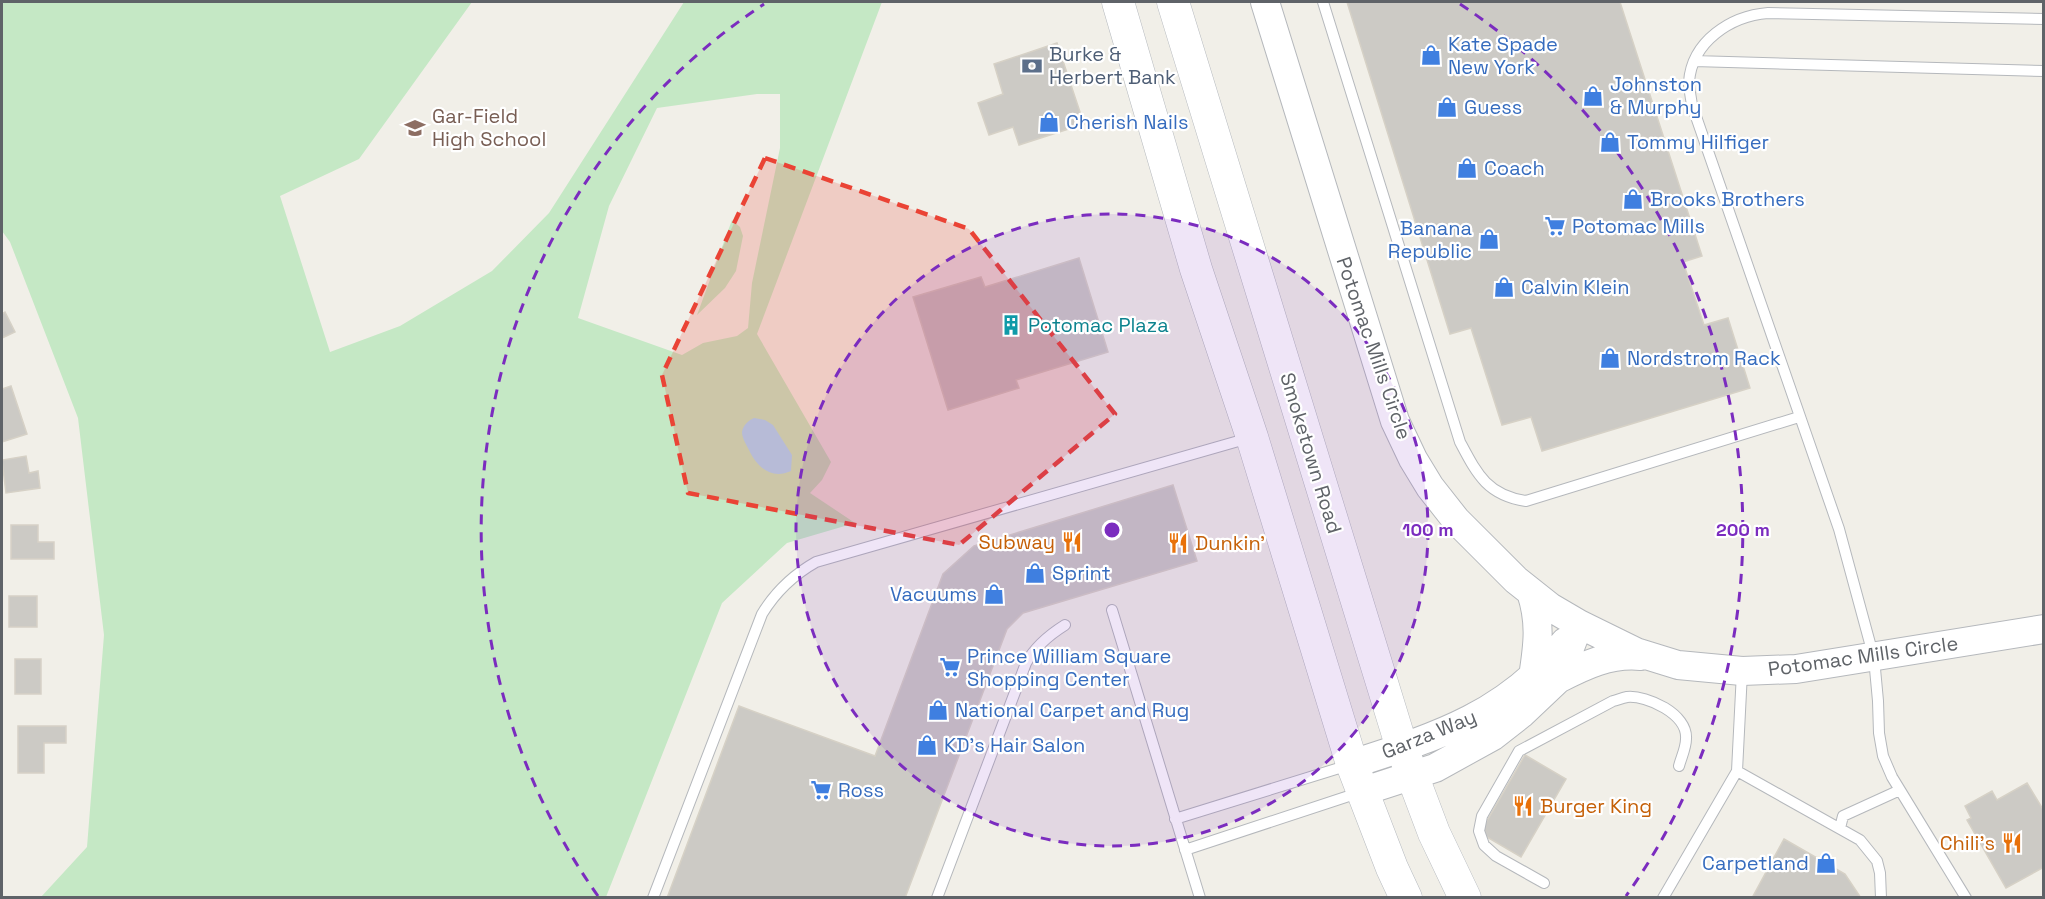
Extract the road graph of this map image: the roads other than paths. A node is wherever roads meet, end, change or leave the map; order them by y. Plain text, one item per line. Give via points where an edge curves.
1 (1118, 2) edge
2 (1173, 2) edge
3 (1265, 2) edge
4 (1323, 2) edge
5 (2043, 19) edge
6 (1694, 61) junction
7 (2043, 71) edge
8 (1799, 417) junction
9 (1252, 437) junction
10 (1531, 592) junction
11 (1112, 610) dead end
12 (1579, 624) junction
13 (1065, 625) dead end
14 (2043, 629) edge
15 (1652, 657) junction
16 (1874, 658) junction
17 (1742, 671) junction
18 (1546, 678) junction
19 (1407, 762) junction
20 (1679, 766) dead end
21 (1737, 771) junction
22 (1356, 778) junction
23 (1900, 790) junction
24 (1175, 819) junction
25 (1840, 828) junction
26 (1185, 850) junction
27 (1544, 883) dead end
28 (653, 897) edge
29 (937, 897) edge
30 (1200, 897) edge
31 (1406, 897) edge
32 (1465, 897) edge
33 (1664, 897) edge
34 (1881, 897) edge
35 (1966, 897) edge

1 - 9 main road via 1196,269
2 - 19 main road, Smoketown Road
3 - 10 street, Potomac Mills Circle via 1395,421 1430,487 1456,520
4 - 8 lane via 1460,442 1473,467 1494,491 1526,501
5 - 6 lane via 1751,14 1714,34
6 - 7 lane
6 - 8 lane via 1689,83 1692,105
8 - 16 lane via 1839,529
9 - 22 main road
9 - 28 lane via 816,562 798,572 762,614
10 - 12 street, Potomac Mills Circle
10 - 18 street via 1538,619 1537,651
11 - 24 lane
12 - 15 street, Potomac Mills Circle
12 - 18 street, Garza Way
13 - 29 lane via 1038,646 1026,663
14 - 16 street, Potomac Mills Circle
15 - 17 street, Potomac Mills Circle
15 - 18 street via 1608,657
16 - 17 street, Potomac Mills Circle via 1796,669
16 - 23 lane via 1883,756
17 - 21 lane
18 - 19 street, Garza Way via 1521,714 1492,736 1435,768
19 - 22 street, Garza Way
19 - 32 main road, Smoketown Road via 1434,833
20 - 27 lane via 1686,738 1679,718 1638,698 1613,701 1519,751 1482,816 1479,831 1484,845 1496,856
21 - 25 lane
21 - 33 lane
22 - 24 lane
22 - 26 lane
22 - 31 main road
23 - 25 lane via 1843,816
23 - 35 lane
24 - 26 lane
25 - 34 lane via 1860,840 1877,861
26 - 30 lane

